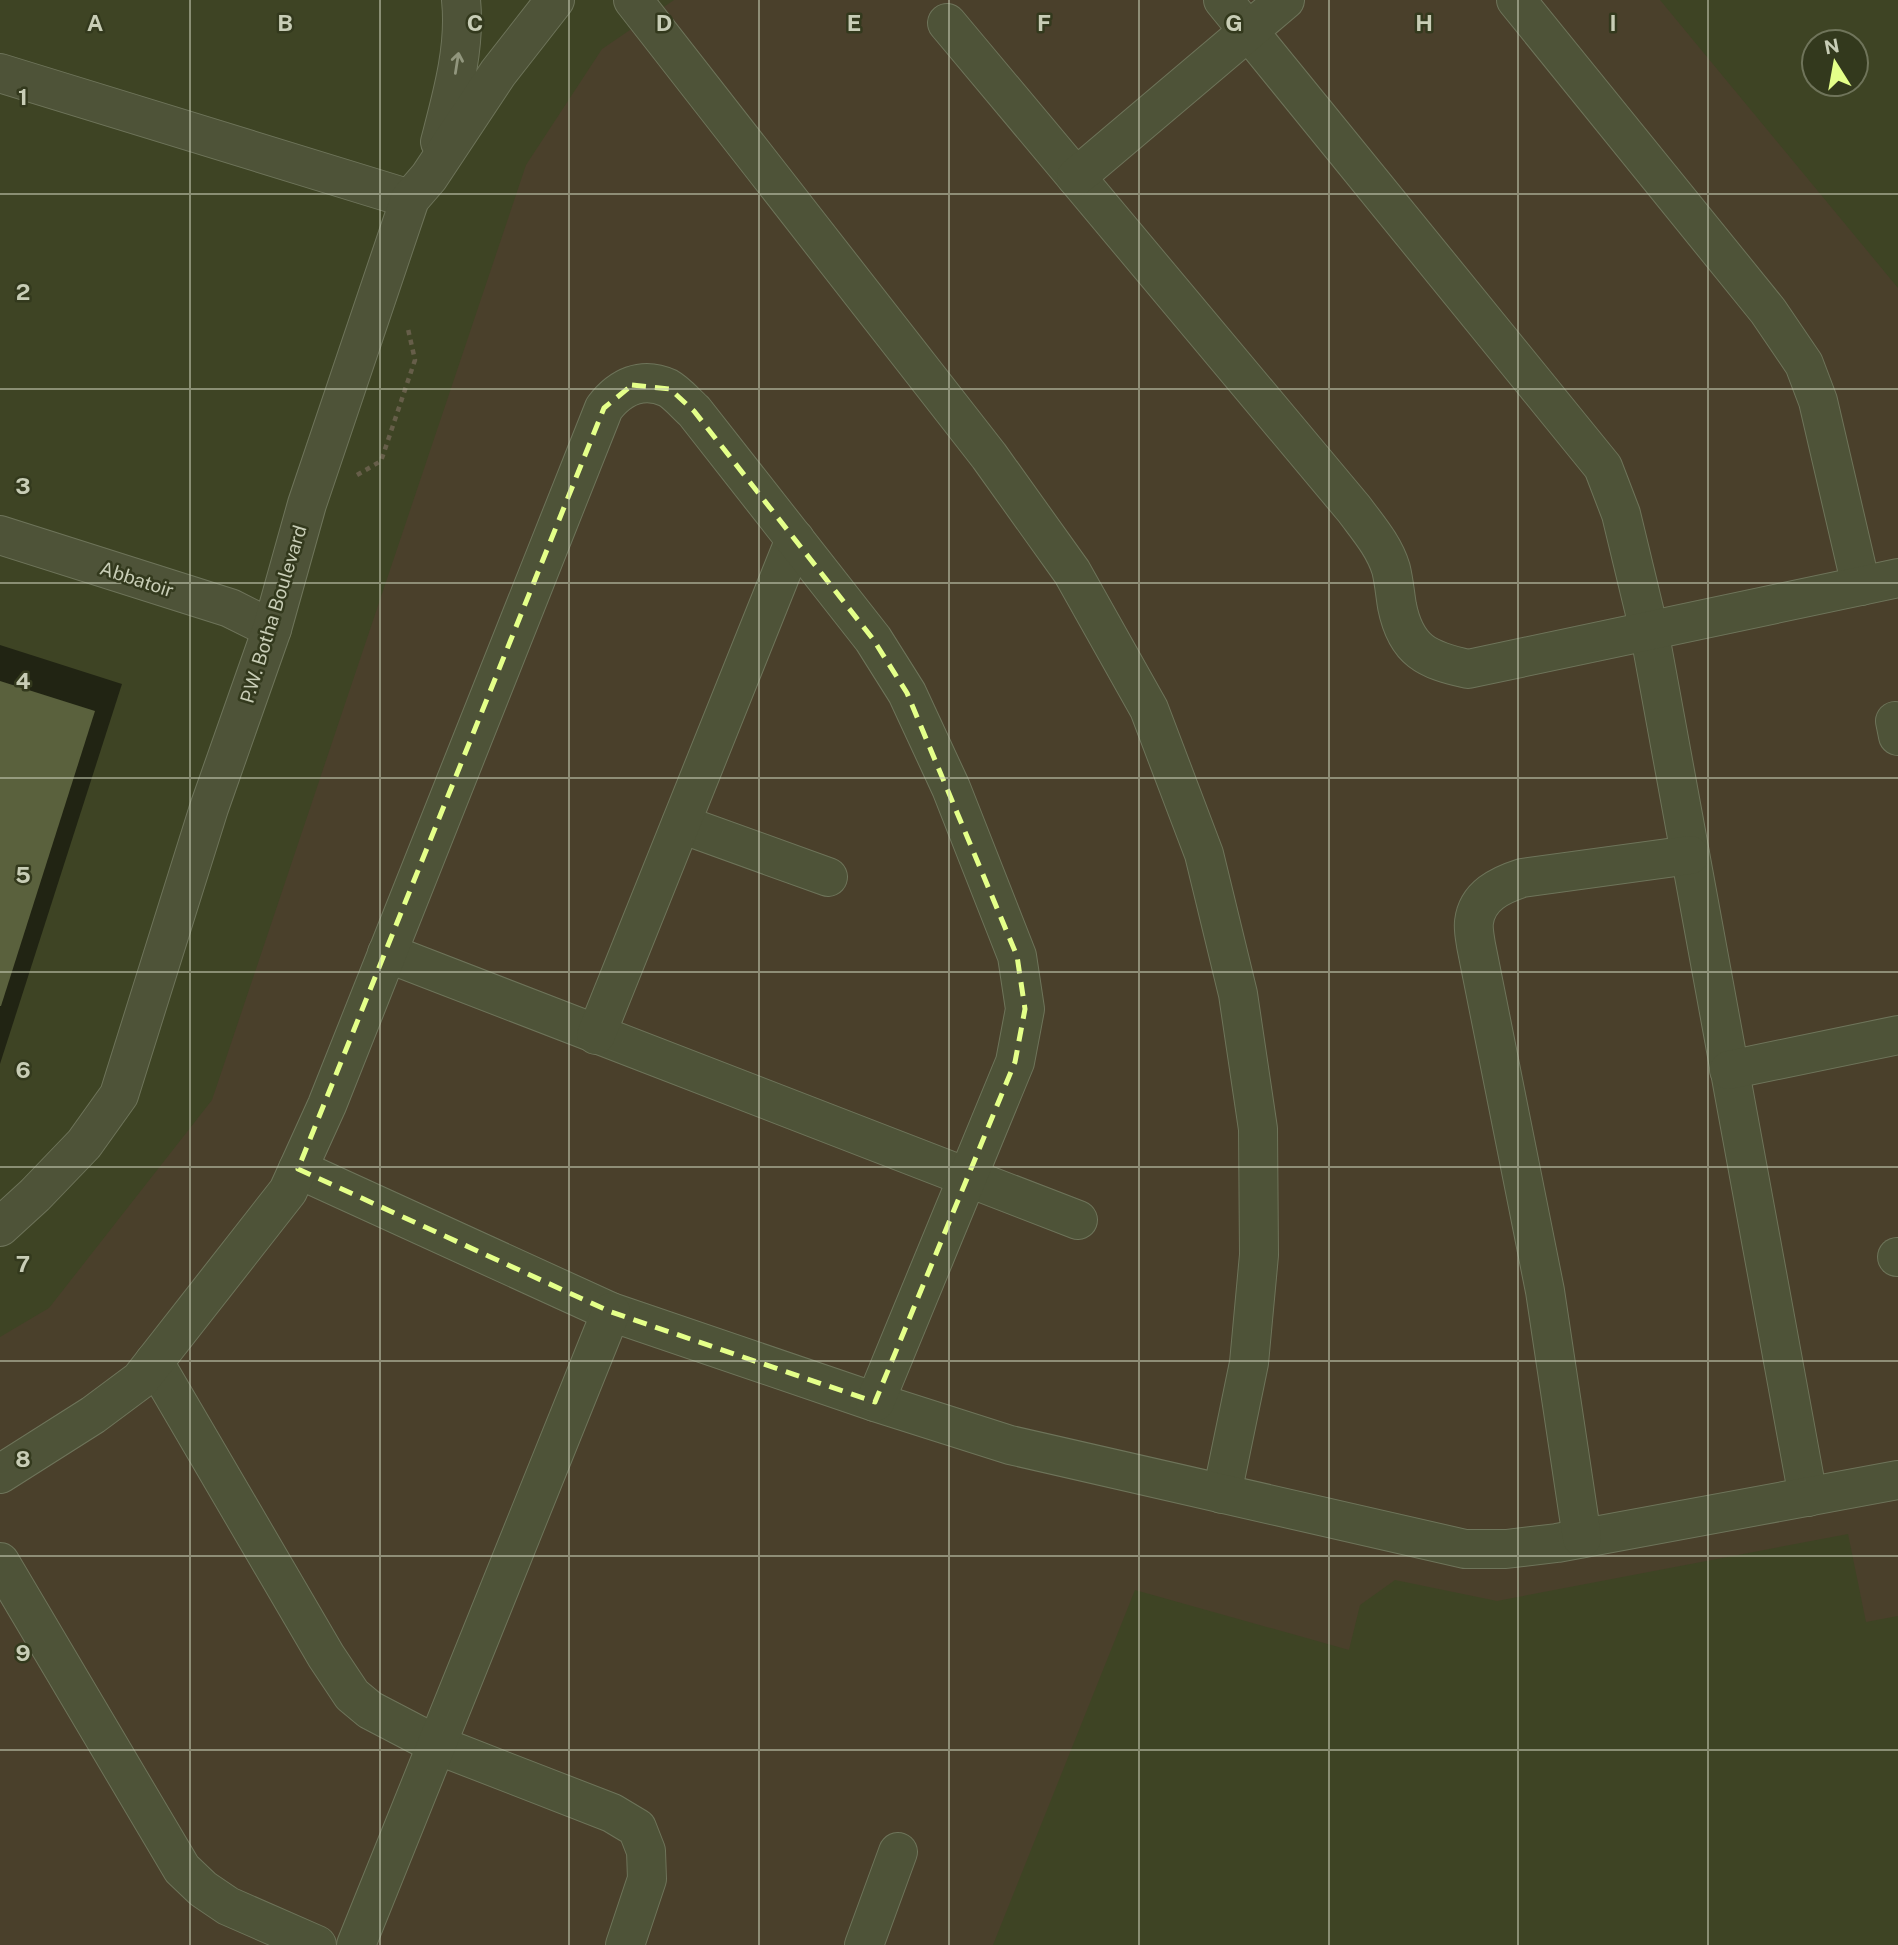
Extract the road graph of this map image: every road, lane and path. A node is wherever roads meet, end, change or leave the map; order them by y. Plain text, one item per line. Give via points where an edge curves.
1 (461, 0) edge
2 (555, 0) edge
3 (633, 0) edge
4 (1223, 0) edge
5 (1285, 0) edge
6 (1516, 0) edge
7 (947, 23) dead end
8 (1249, 32) junction
9 (0, 74) edge
10 (1076, 177) junction
11 (419, 188) junction
12 (0, 536) edge
13 (795, 539) junction
14 (1898, 578) edge
15 (1861, 586) junction
16 (272, 629) junction
17 (1649, 630) junction
18 (681, 824) junction
19 (1690, 855) junction
20 (828, 877) dead end
21 (387, 953) junction
22 (596, 1035) junction
23 (1898, 1035) edge
24 (1730, 1070) junction
25 (298, 1169) junction
26 (967, 1179) junction
27 (1079, 1220) dead end
28 (0, 1227) edge
29 (611, 1312) junction
30 (154, 1362) junction
31 (875, 1402) junction
32 (0, 1474) edge
33 (1898, 1480) edge
34 (1222, 1494) junction
35 (1808, 1496) junction
36 (1583, 1538) junction
37 (0, 1562) edge
38 (437, 1745) junction
39 (898, 1852) dead end
40 (317, 1945) edge
41 (356, 1945) edge
42 (625, 1945) edge
43 (864, 1945) edge

11 -> 1 street via 451,102 463,24
2 - 11 street, P.W. Botha Boulevard
3 - 34 street via 996,466 1072,572 1149,709 1204,854 1237,994 1258,1129 1259,1255 1249,1363
4 - 8 street
5 - 8 street
6 - 15 street via 1768,311 1804,364 1818,401
7 - 10 street
8 - 10 street
8 - 17 street via 1603,467 1621,514
9 - 11 street
10 - 17 street via 1382,547 1403,632 1419,649 1438,663 1468,669
11 - 16 street, P.W. Botha Boulevard via 307,504
12 - 16 street, Abbatoir via 230,608
13 - 18 street
13 - 21 street via 694,411 670,389 649,383 615,394 604,408
13 - 26 street via 873,639 908,693 1017,956 1025,1009 1022,1033 1015,1062
14 - 15 street
15 - 17 street
16 - 28 street, P.W. Botha Boulevard via 209,808 119,1095 84,1144
17 - 19 street
18 - 20 street
18 - 22 street
19 - 24 street
19 - 36 street via 1522,878 1497,886 1474,922 1545,1291
21 - 22 street
21 - 25 street
22 - 26 street
23 - 24 street
24 - 35 street
25 - 29 street
25 - 30 street via 288,1191
26 - 27 street
26 - 31 street
29 - 31 street
29 - 38 street
30 - 32 street via 139,1380 93,1415
30 - 38 street via 352,1695 370,1710
31 - 34 street via 1010,1445
33 - 35 street
34 - 36 street via 1465,1549 1506,1549
35 - 36 street
37 - 40 street via 183,1870 228,1906
38 - 41 street
38 - 42 street via 612,1813 637,1828 646,1851 647,1879
39 - 43 street

